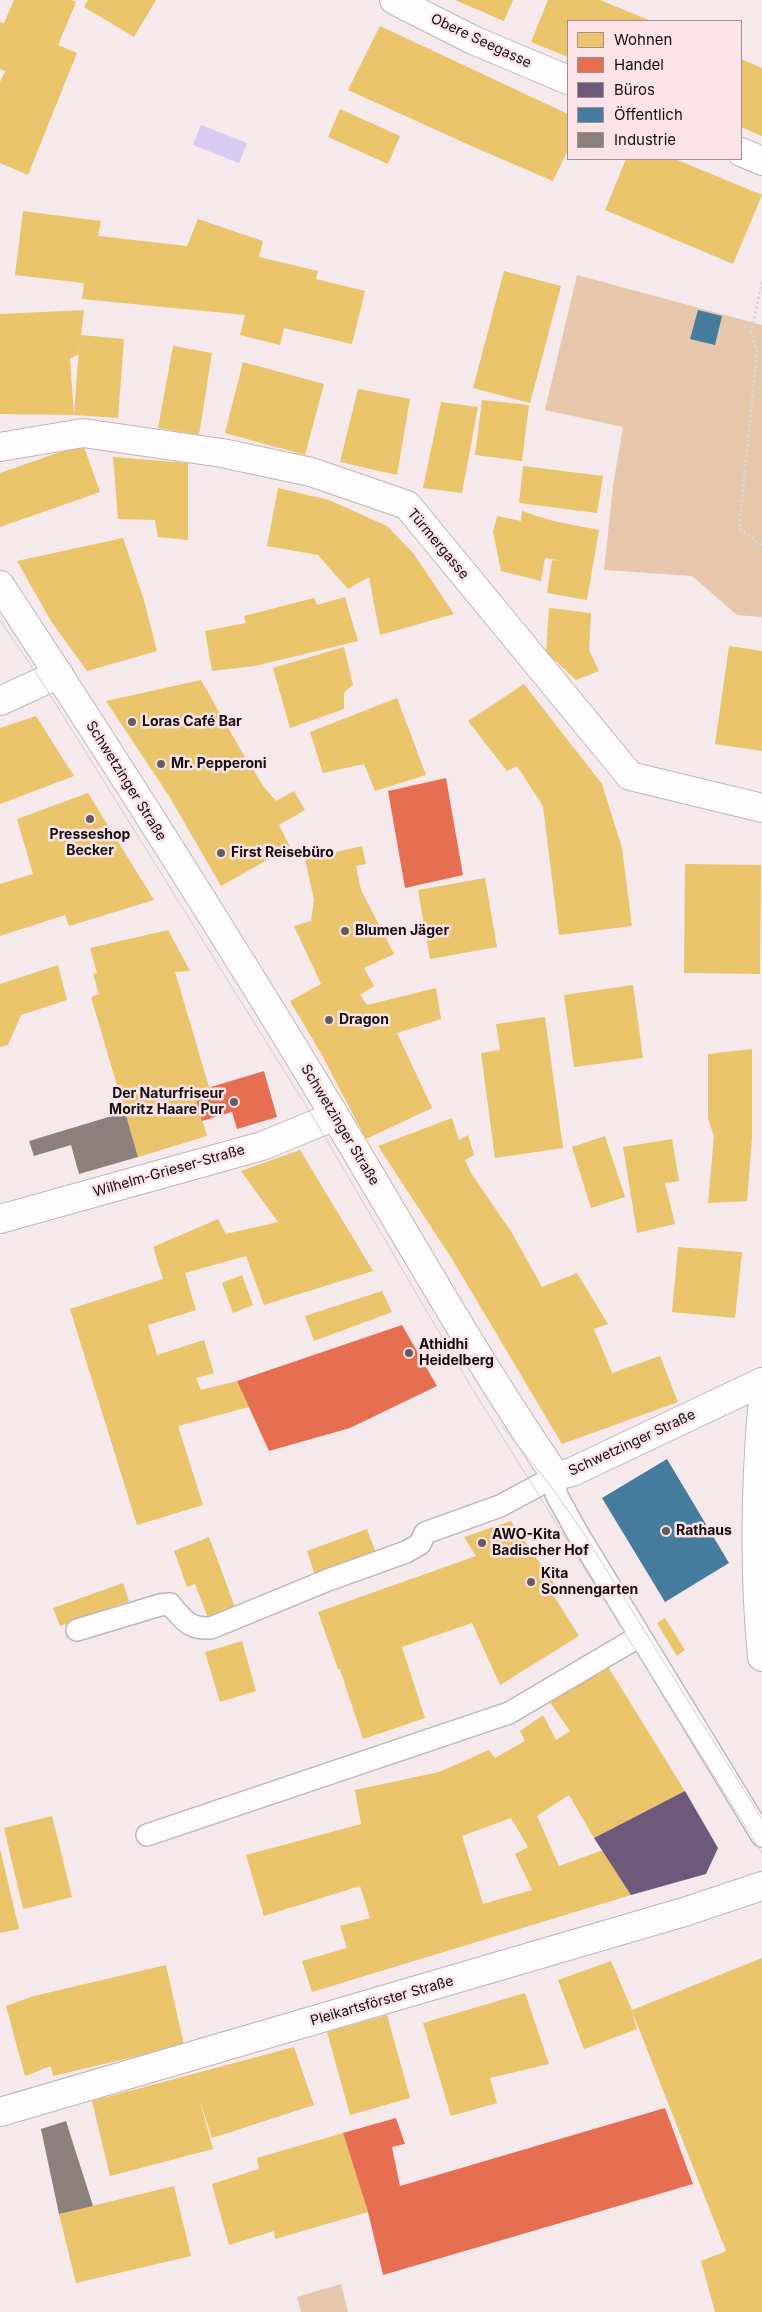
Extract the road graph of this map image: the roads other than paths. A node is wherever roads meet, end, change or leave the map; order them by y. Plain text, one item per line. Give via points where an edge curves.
1 (394, 0) edge
2 (567, 80) edge
3 (742, 152) edge
4 (762, 161) edge
5 (0, 446) edge
6 (0, 585) edge
7 (59, 674) junction
8 (0, 701) edge
9 (762, 808) edge
10 (335, 1116) junction
11 (0, 1218) edge
12 (762, 1382) edge
13 (762, 1408) edge
14 (556, 1476) junction
15 (76, 1630) dead end
16 (640, 1636) junction
17 (762, 1657) edge
18 (147, 1835) dead end
19 (762, 1836) edge
20 (762, 1886) edge
21 (0, 2112) edge

1 - 2 street, Obere Seegasse via 473,40
3 - 4 street
5 - 9 street, Türmergasse via 83,433 222,453 302,470 407,506 630,776
6 - 7 street, Schwetzinger Straße
7 - 8 street
7 - 10 street, Schwetzinger Straße
10 - 11 street, Wilhelm-Grieser-Straße via 262,1146
10 - 14 street, Schwetzinger Straße via 508,1407
12 - 14 street, Schwetzinger Straße via 572,1472
13 - 17 street via 755,1571
14 - 15 lane via 500,1506 425,1533 420,1544 406,1552 210,1628 198,1629 186,1623 170,1604
14 - 16 lane via 556,1494
16 - 18 lane via 508,1713
16 - 19 lane
20 - 21 street, Pleikartsförster Straße via 684,1912

